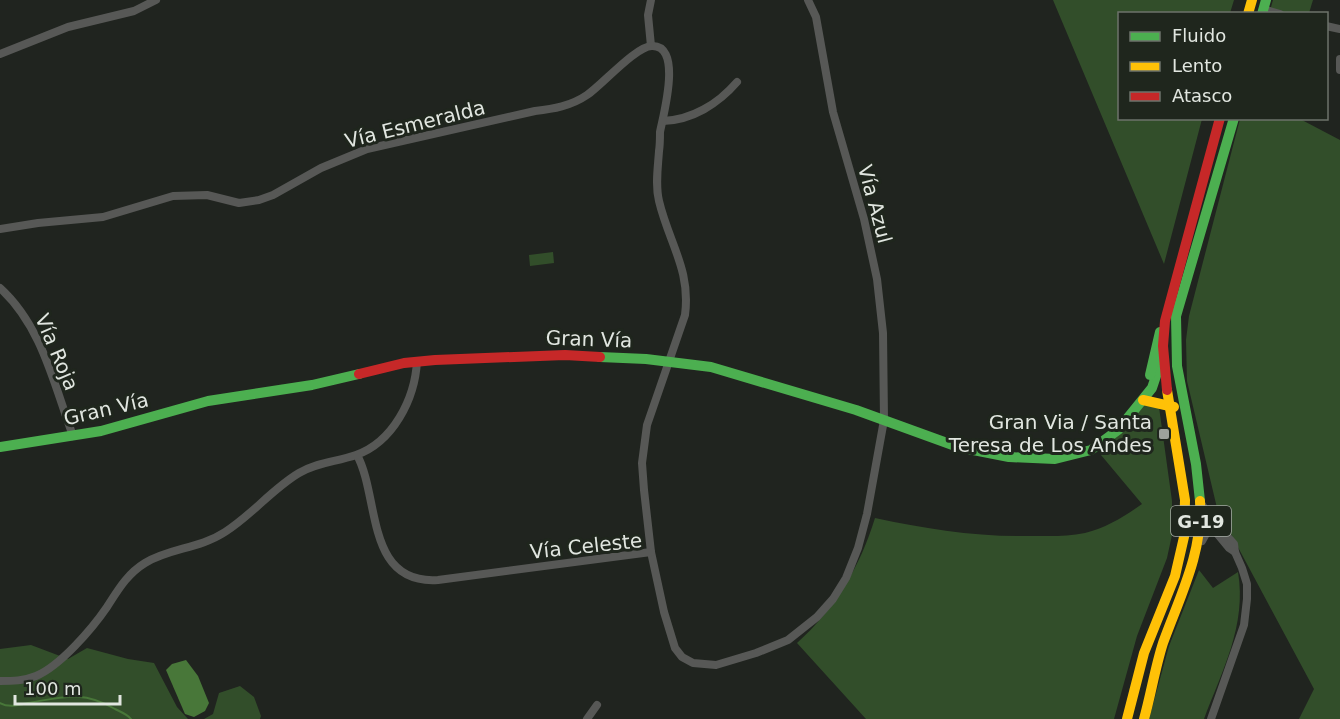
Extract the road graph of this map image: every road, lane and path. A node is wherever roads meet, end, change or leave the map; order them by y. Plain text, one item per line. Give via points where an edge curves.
1 (156, 0) edge
2 (651, 0) edge
3 (808, 0) edge
4 (651, 46) junction
5 (0, 54) edge
6 (1340, 59) edge
7 (1340, 70) edge
8 (737, 82) dead end
9 (1219, 120) edge
10 (1233, 120) edge
11 (663, 121) junction
12 (0, 229) edge
13 (0, 288) edge
14 (1176, 316) junction
15 (1165, 321) junction
16 (1163, 354) junction
17 (417, 361) junction
18 (670, 361) junction
19 (1145, 397) junction
20 (1168, 406) junction
21 (1186, 417) junction
22 (884, 420) junction
23 (73, 436) junction
24 (1175, 444) junction
25 (0, 447) edge
26 (357, 455) junction
27 (1201, 498) junction
28 (1201, 525) junction
29 (1220, 534) junction
30 (651, 552) junction
31 (1235, 552) junction
32 (1197, 553) junction
33 (0, 681) edge
34 (597, 705) dead end
35 (587, 719) edge
36 (1127, 719) edge
37 (1144, 719) edge
38 (1211, 719) edge

1 - 5 street via 134,11 68,27
2 - 4 street
3 - 22 street, Vía Azul via 816,17 832,112 864,219 877,279 883,333
4 - 11 street via 665,54 670,69
4 - 12 street, Vía Esmeralda via 638,51 586,96 562,107 367,149 259,200 239,203 207,195 173,196 103,217
6 - 7 street
8 - 11 street via 722,99 700,111 682,119
9 - 15 main road, G-19
10 - 14 main road, G-19
11 - 18 street via 658,197 687,293 685,315
13 - 23 street, Vía Roja via 23,313 38,338
14 - 16 main road, Gran Vía
14 - 21 main road, G-19 via 1174,349
15 - 16 main road, G-19
15 - 19 main road, Gran Vía
16 - 19 main road, Gran Vía
16 - 20 main road, G-19
17 - 18 main road, Gran Vía via 565,355
17 - 23 main road, Gran Vía via 312,385 230,396
17 - 26 street via 413,389 402,413 376,444
18 - 22 main road, Gran Vía via 724,369
18 - 30 street via 650,414 643,449 642,476
19 - 20 main road
19 - 22 main road, Gran Vía via 1104,442 1082,453 1055,459 975,451
20 - 21 main road via 1179,409
20 - 24 main road, G-19
21 - 27 main road, G-19
22 - 30 street, Vía Celeste via 867,514 852,567 826,608 788,639 716,665 693,663 682,657 675,648 664,612
23 - 25 main road, Gran Vía
24 - 28 main road via 1186,472 1190,515
24 - 36 main road, G-19 via 1185,500 1182,550 1150,635
26 - 30 street, Vía Celeste via 385,552 398,568 416,579 438,580
26 - 33 street via 309,467 225,533 146,562 126,579 86,634 45,672 22,680
27 - 28 main road, G-19
27 - 31 street via 1206,513 1234,543
28 - 29 street
28 - 32 main road, G-19
29 - 31 street
29 - 32 street via 1207,532
31 - 38 street via 1247,584 1247,611
32 - 37 main road, G-19 via 1163,644
34 - 35 street

